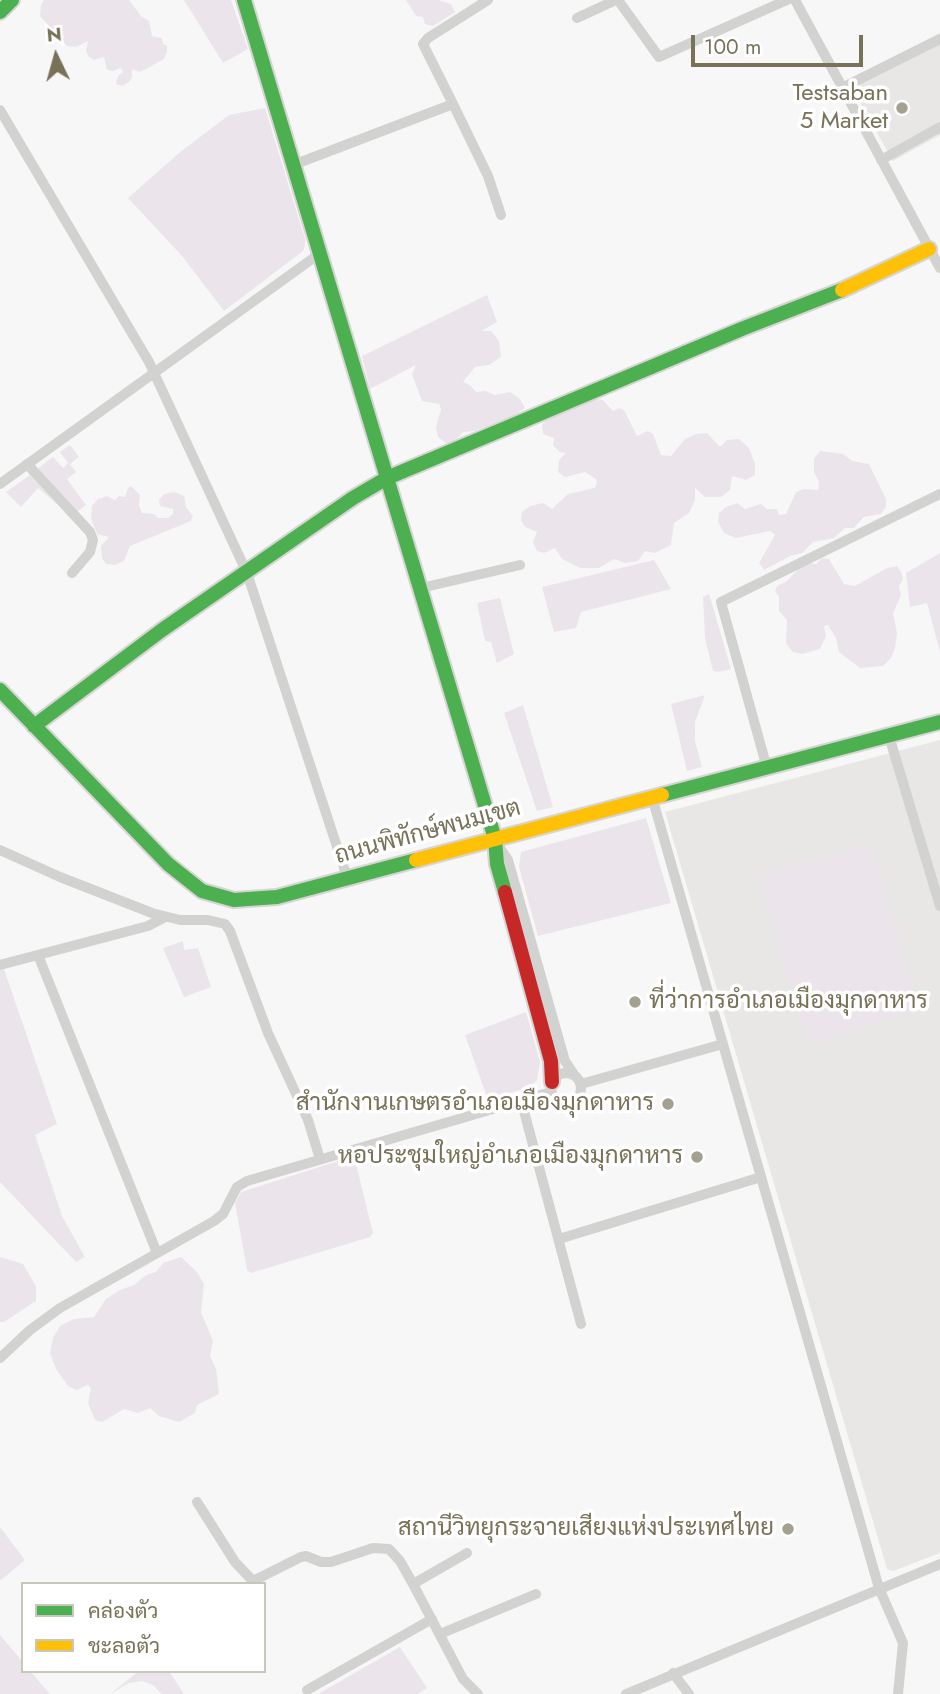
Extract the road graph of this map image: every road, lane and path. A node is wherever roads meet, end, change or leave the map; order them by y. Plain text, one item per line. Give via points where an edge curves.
1 (12, 0) edge
2 (244, 0) edge
3 (488, 0) edge
4 (617, 0) edge
5 (788, 0) edge
6 (794, 0) edge
7 (0, 12) edge
8 (577, 18) dead end
9 (940, 39) edge
10 (842, 88) junction
11 (453, 104) junction
12 (0, 110) edge
13 (940, 127) edge
14 (881, 160) junction
15 (293, 165) junction
16 (501, 215) dead end
17 (929, 248) junction
18 (319, 254) junction
19 (940, 268) edge
20 (154, 373) junction
21 (27, 464) junction
22 (387, 478) junction
23 (0, 484) edge
24 (940, 494) edge
25 (520, 565) dead end
26 (72, 573) dead end
27 (247, 573) junction
28 (421, 588) junction
29 (0, 690) edge
30 (940, 722) edge
31 (34, 726) junction
32 (889, 736) junction
33 (767, 768) junction
34 (652, 797) junction
35 (495, 839) junction
36 (0, 850) edge
37 (347, 877) junction
38 (940, 906) edge
39 (165, 917) junction
40 (38, 955) junction
41 (0, 965) edge
42 (723, 1044) junction
43 (578, 1080) junction
44 (552, 1087) junction
45 (521, 1100) junction
46 (320, 1159) junction
47 (761, 1177) junction
48 (559, 1239) junction
49 (157, 1253) junction
50 (581, 1324) dead end
51 (0, 1358) edge
52 (197, 1502) dead end
53 (467, 1553) dead end
54 (940, 1564) edge
55 (414, 1584) junction
56 (879, 1588) junction
57 (536, 1594) dead end
58 (432, 1619) junction
59 (440, 1634) junction
60 (673, 1673) junction
61 (307, 1690) dead end
62 (478, 1694) edge
63 (626, 1694) edge
64 (689, 1694) edge
65 (898, 1694) edge

1 - 7 street
2 - 15 street
3 - 11 street via 423,44
4 - 5 street via 659,57
4 - 8 street
6 - 10 street
9 - 10 street
10 - 14 street
11 - 15 street
11 - 16 street via 488,176
12 - 20 street
13 - 14 street
14 - 17 street
15 - 18 street
17 - 19 street
17 - 22 street via 848,288
18 - 20 street
18 - 22 street
20 - 21 street
20 - 27 street
21 - 23 street
21 - 26 street via 90,532 90,552
22 - 27 street
22 - 28 street
24 - 33 street via 720,602
25 - 28 street
27 - 31 street
27 - 37 street
28 - 35 street
29 - 31 street, ถนนพิทักษ์พนมเขต
30 - 32 street, ถนนพิทักษ์พนมเขต
31 - 37 street, ถนนพิทักษ์พนมเขต via 168,864 202,891 254,901
32 - 33 street, ถนนพิทักษ์พนมเขต
32 - 38 street
33 - 34 street, ถนนพิทักษ์พนมเขต
34 - 35 street, ถนนพิทักษ์พนมเขต
34 - 42 street
35 - 37 street, ถนนพิทักษ์พนมเขต
35 - 43 street via 508,860 565,1061
35 - 44 street via 497,864 551,1060
36 - 39 street
39 - 40 street via 148,926
39 - 46 street via 216,920 228,927
40 - 41 street
40 - 49 street
42 - 43 street
42 - 47 street
43 - 44 street via 565,1073
43 - 44 street via 578,1098 570,1103 560,1102
44 - 45 street
45 - 46 street
45 - 48 street
46 - 49 street via 247,1181 237,1187 223,1214
47 - 48 street
47 - 56 street
48 - 50 street
49 - 51 street via 45,1318
52 - 55 street via 251,1579 301,1557 331,1562 380,1547 395,1555
53 - 55 street
54 - 56 street
55 - 58 street
56 - 60 street
56 - 65 street via 903,1643
57 - 59 street
58 - 59 street
58 - 61 street
59 - 62 street via 463,1679
60 - 63 street
60 - 64 street

